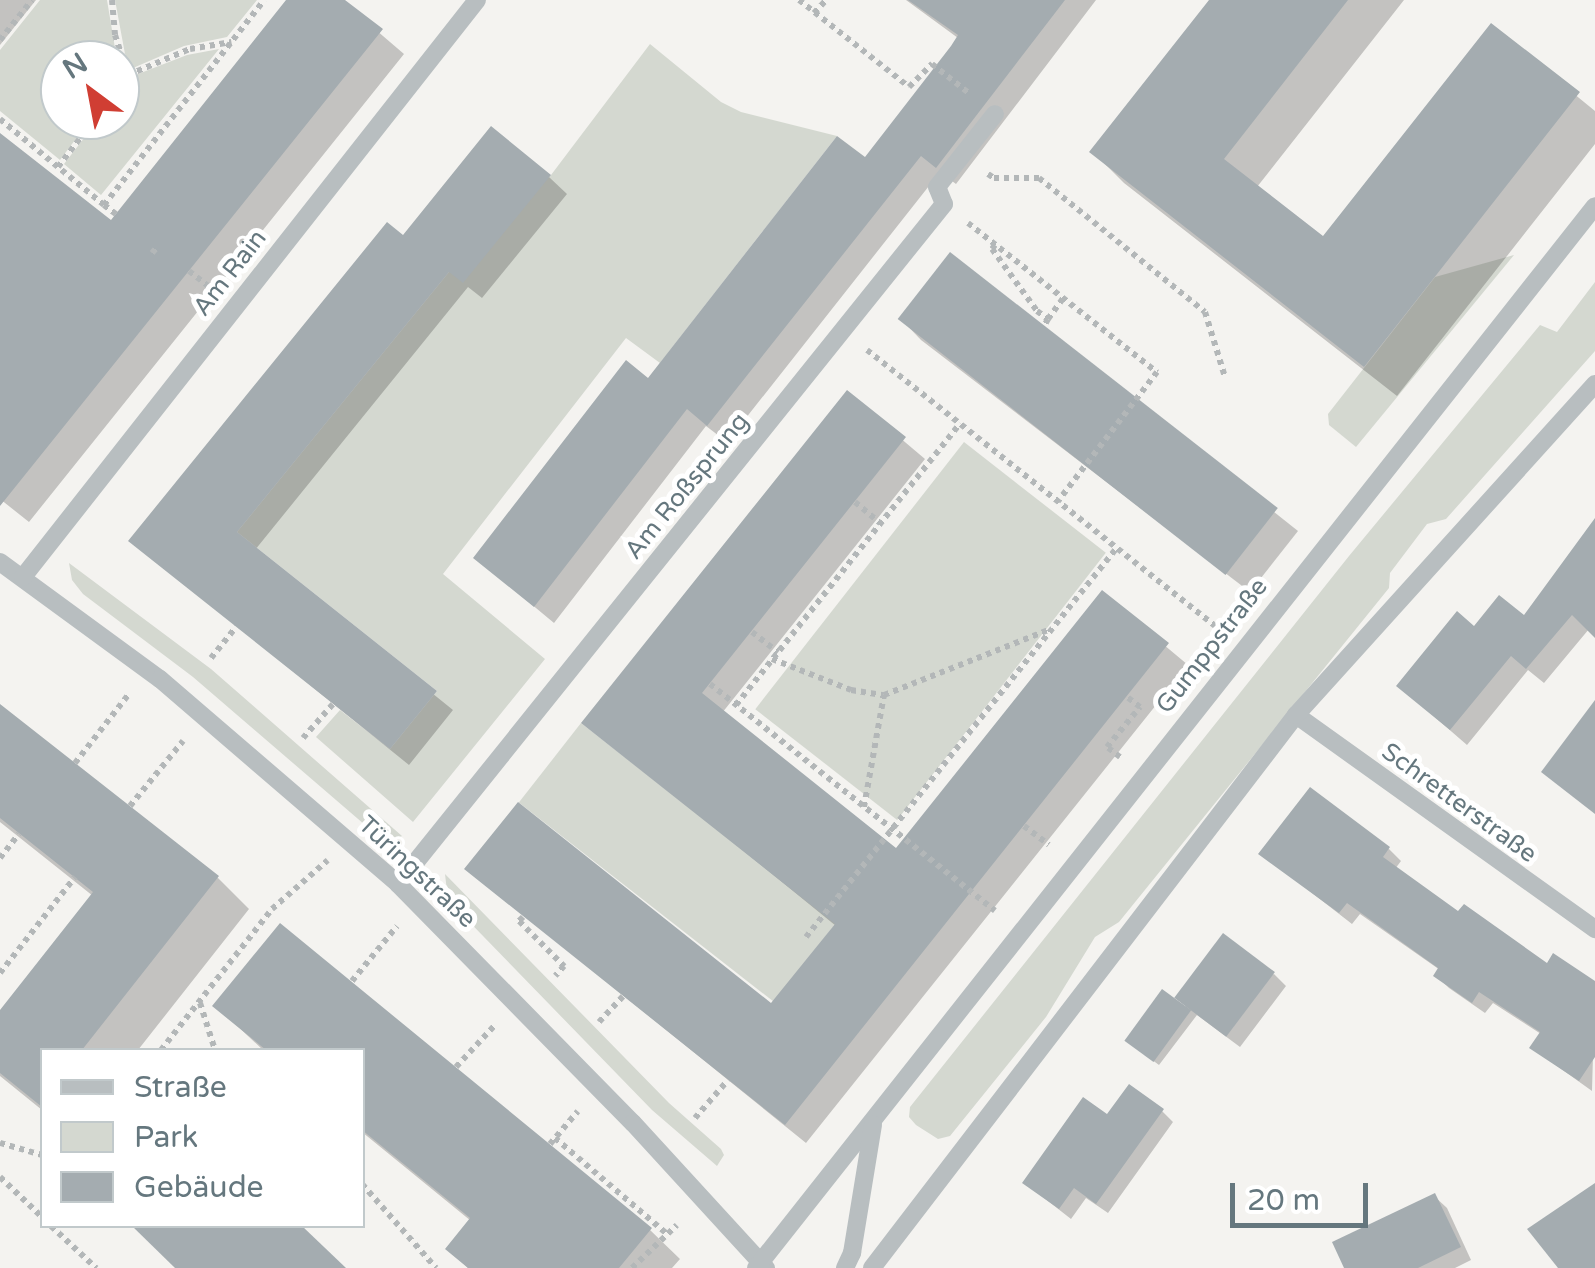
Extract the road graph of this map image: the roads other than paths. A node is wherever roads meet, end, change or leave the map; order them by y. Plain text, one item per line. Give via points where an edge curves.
1 (478, 0) edge
2 (995, 114) road end
3 (1595, 206) edge
4 (1595, 384) edge
5 (0, 562) edge
6 (23, 578) junction
7 (1296, 715) junction
8 (398, 884) junction
9 (1595, 930) edge
10 (874, 1120) junction
11 (761, 1266) edge
12 (845, 1268) edge
13 (872, 1268) edge

1 - 6 street, Am Rain
2 - 8 street, Am Roßsprung via 937,187 944,204
3 - 10 street, Gumppstraße
4 - 7 street
5 - 6 street, Türingstraße
6 - 8 street, Türingstraße via 160,679
7 - 9 street, Schretterstraße
7 - 13 street
8 - 11 street, Türingstraße via 634,1122
10 - 11 street, Gumppstraße
10 - 12 street, Gumppstraße

